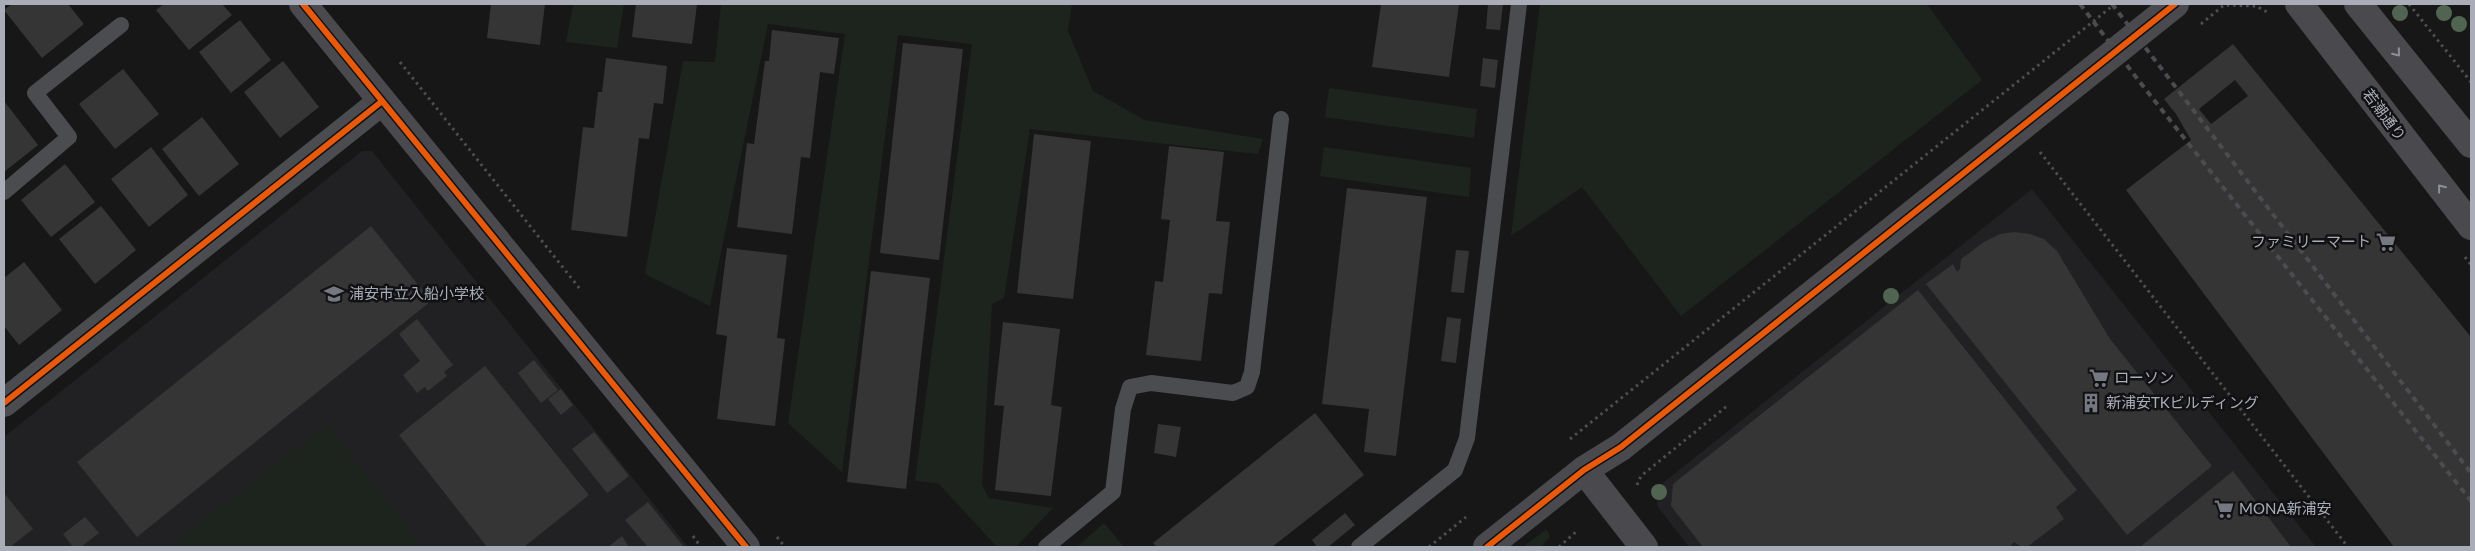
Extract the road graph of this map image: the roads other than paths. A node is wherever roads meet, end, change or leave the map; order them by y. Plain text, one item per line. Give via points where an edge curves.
1 (303, 4) edge
2 (1519, 4) edge
3 (2175, 4) edge
4 (2299, 4) edge
5 (2358, 4) edge
6 (120, 25) dead end
7 (381, 102) junction
8 (1282, 119) dead end
9 (2469, 138) edge
10 (4, 192) edge
11 (2465, 238) edge
12 (4, 403) edge
13 (1584, 470) junction
14 (746, 547) edge
15 (1046, 547) edge
16 (1359, 547) edge
17 (1487, 547) edge
18 (1644, 547) edge

1 - 7 street
2 - 16 lane via 1467,438 1455,470
3 - 13 street via 1621,447
11 -> 4 street, 若潮通り
5 -> 9 street
6 - 10 lane via 35,93 69,138
7 - 12 street
7 - 14 street
8 - 15 lane via 1252,372 1247,387 1233,393 1151,383 1130,387 1123,409 1113,492
13 - 17 street
13 - 18 street

